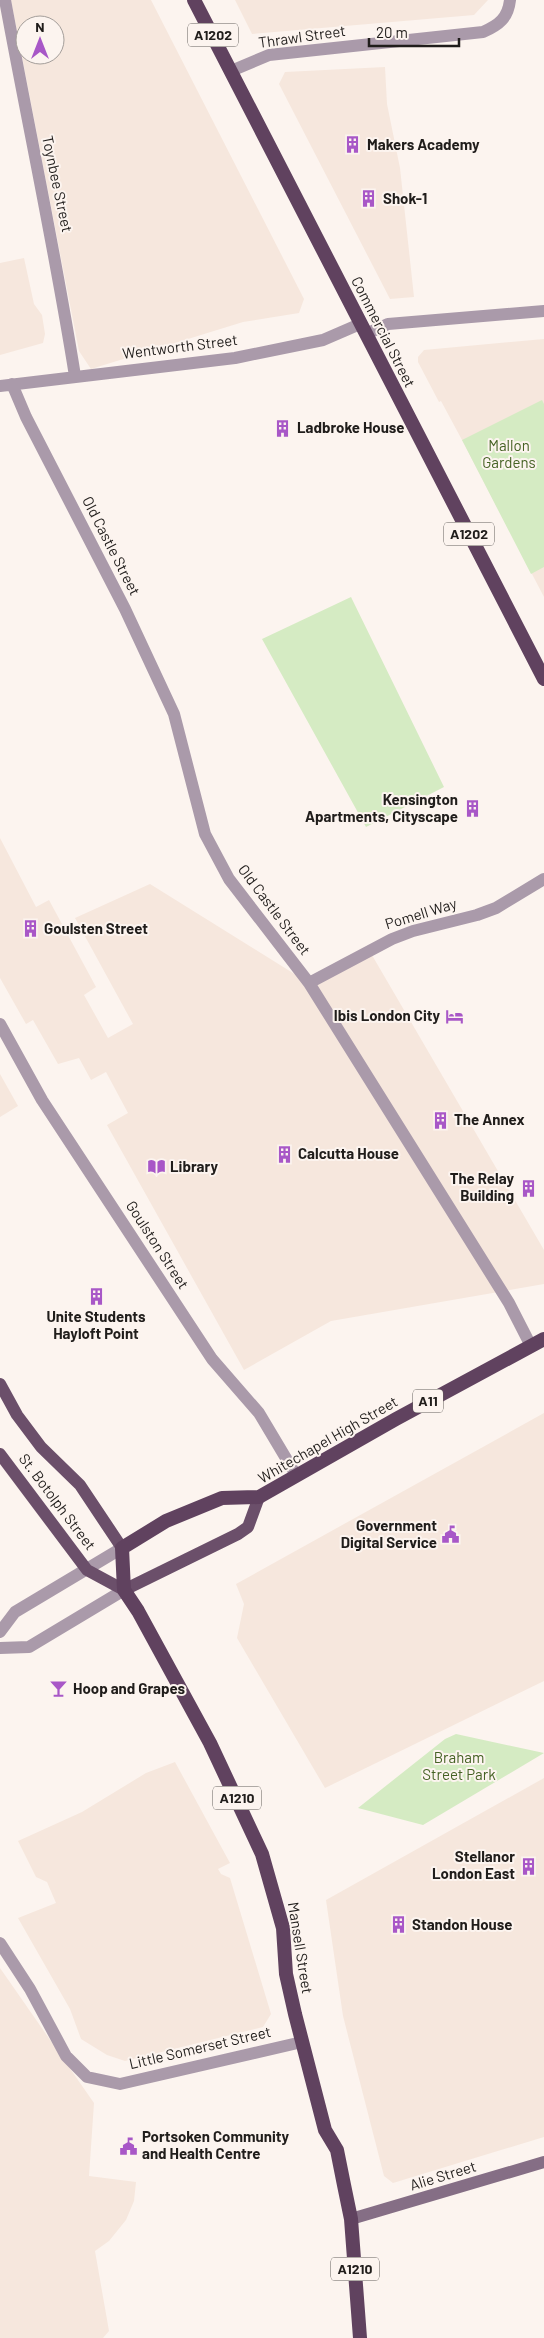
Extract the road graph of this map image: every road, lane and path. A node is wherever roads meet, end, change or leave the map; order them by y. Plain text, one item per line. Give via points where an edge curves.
1 (5, 0) edge
2 (194, 0) edge
3 (510, 0) edge
4 (231, 71) junction
5 (544, 311) edge
6 (363, 329) junction
7 (75, 376) junction
8 (6, 385) edge
9 (544, 679) edge
10 (544, 879) edge
11 (309, 983) junction
12 (0, 1024) edge
13 (544, 1339) edge
14 (531, 1346) junction
15 (0, 1384) edge
16 (0, 1454) edge
17 (296, 1475) junction
18 (259, 1497) junction
19 (122, 1548) junction
20 (87, 1570) junction
21 (124, 1590) junction
22 (0, 1632) edge
23 (0, 1648) edge
24 (0, 1943) edge
25 (302, 2042) junction
26 (544, 2162) edge
27 (351, 2219) junction
28 (360, 2338) edge

1 - 7 street, Toynbee Street
2 - 4 highway, Commercial Street / A1202
3 - 4 street, Thrawl Street via 505,19 483,32 269,55
4 - 6 highway, Commercial Street / A1202
5 - 6 street, Wentworth Street via 388,324
6 - 7 street, Wentworth Street via 235,358
6 - 9 highway, Commercial Street / A1202
7 - 8 street, Wentworth Street
8 - 11 street, Old Castle Street via 26,417 125,609 174,714 205,834 229,879
10 - 11 street, Pomell Way via 496,908 392,939
11 - 14 street, Old Castle Street via 509,1303
12 - 17 street, Goulston Street via 42,1100 212,1359 259,1413
13 - 14 highway, Whitechapel High Street / A11
14 - 17 highway, Whitechapel High Street / A11
15 - 19 main road, St. Botolph Street via 17,1415 41,1447 80,1485
16 - 20 main road, St. Botolph Street
17 - 18 highway, Whitechapel High Street / A11
18 - 19 highway, Whitechapel High Street / A11 via 222,1498 166,1521
18 - 21 main road, Whitechapel High Street via 248,1527 238,1534
19 - 20 street
19 - 21 highway
20 - 21 main road
20 - 22 street via 15,1612
21 - 23 street via 29,1647
21 - 25 highway, Mansell Street / A1210 via 210,1743 262,1854 283,1928 286,1974
24 - 25 street, Little Somerset Street via 30,1989 66,2056 87,2077 120,2084
25 - 27 highway, Mansell Street / A1210 via 324,2130 337,2150
26 - 27 main road, Alie Street
27 - 28 highway, Mansell Street / A1210

